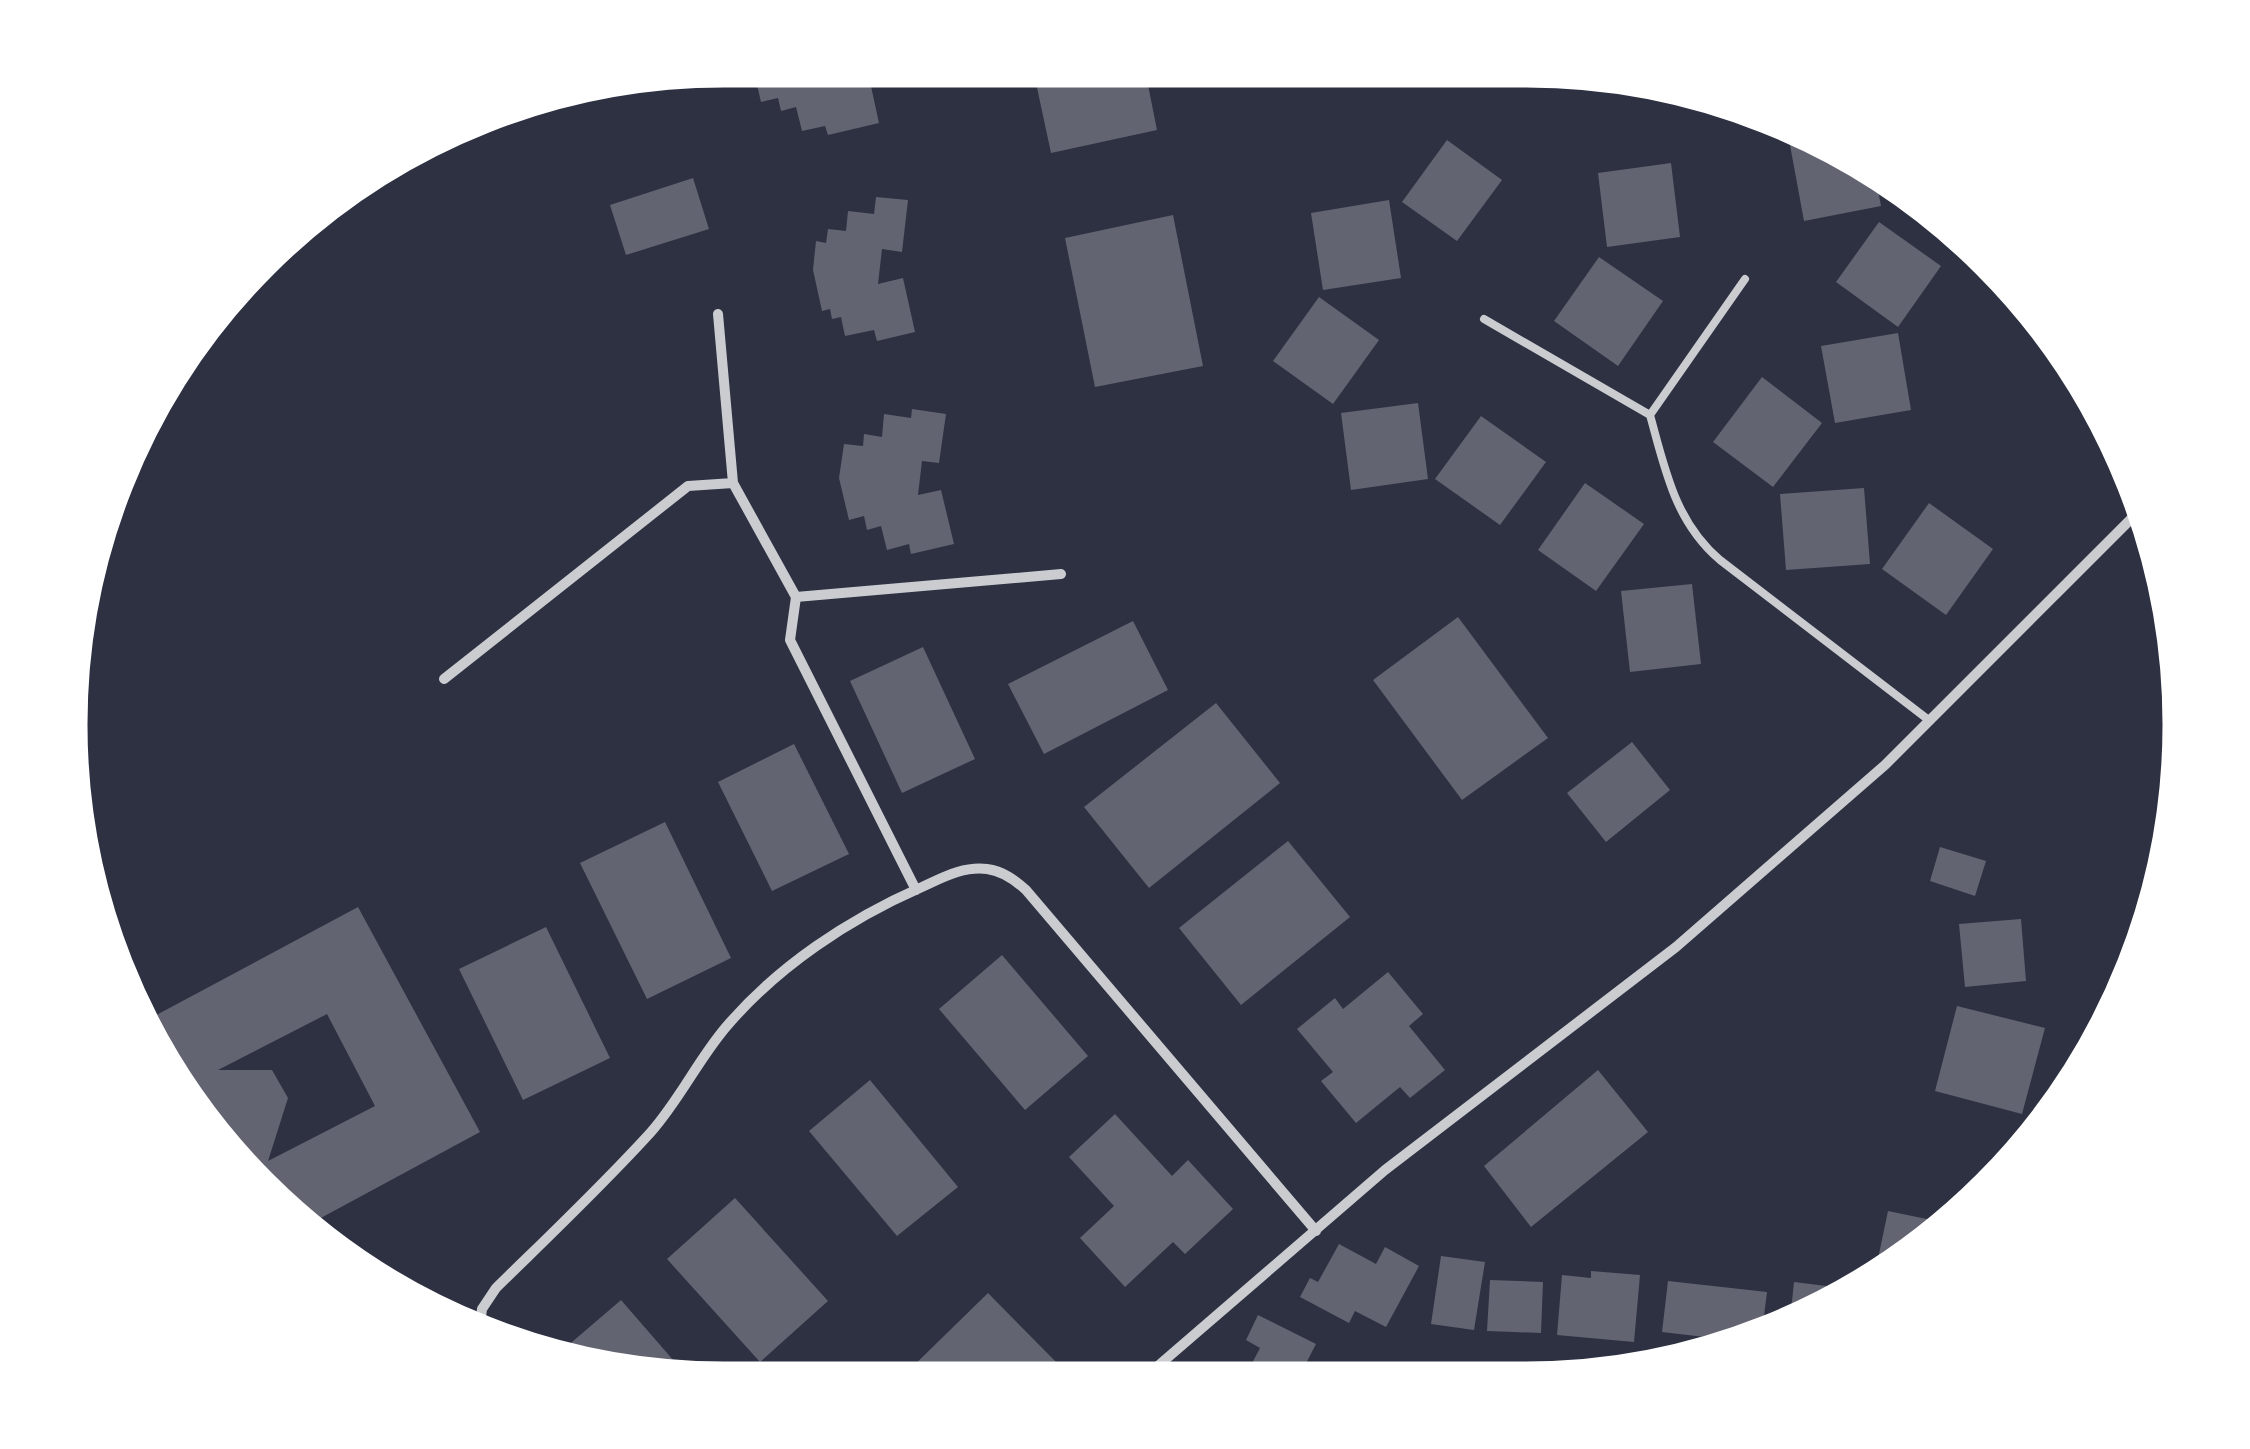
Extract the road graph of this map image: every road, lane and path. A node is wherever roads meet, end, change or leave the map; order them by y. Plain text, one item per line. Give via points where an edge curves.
1 (1745, 280) dead end
2 (718, 314) dead end
3 (1484, 320) dead end
4 (1650, 415) junction
5 (733, 482) junction
6 (2131, 519) edge
7 (1062, 574) dead end
8 (796, 596) junction
9 (444, 679) dead end
10 (1930, 720) junction
11 (916, 890) junction
12 (1316, 1231) junction
13 (481, 1315) edge
14 (1160, 1364) edge

1 - 4 lane
2 - 5 street
3 - 4 lane
4 - 10 lane via 1675,500 1700,542
5 - 8 street
5 - 9 street via 688,486
6 - 10 street
7 - 8 street
8 - 11 street via 790,640
10 - 12 street via 1676,947 1385,1170
11 - 12 street via 975,869 1016,881
11 - 13 street via 837,932 737,1015 652,1131 488,1299
12 - 14 street

